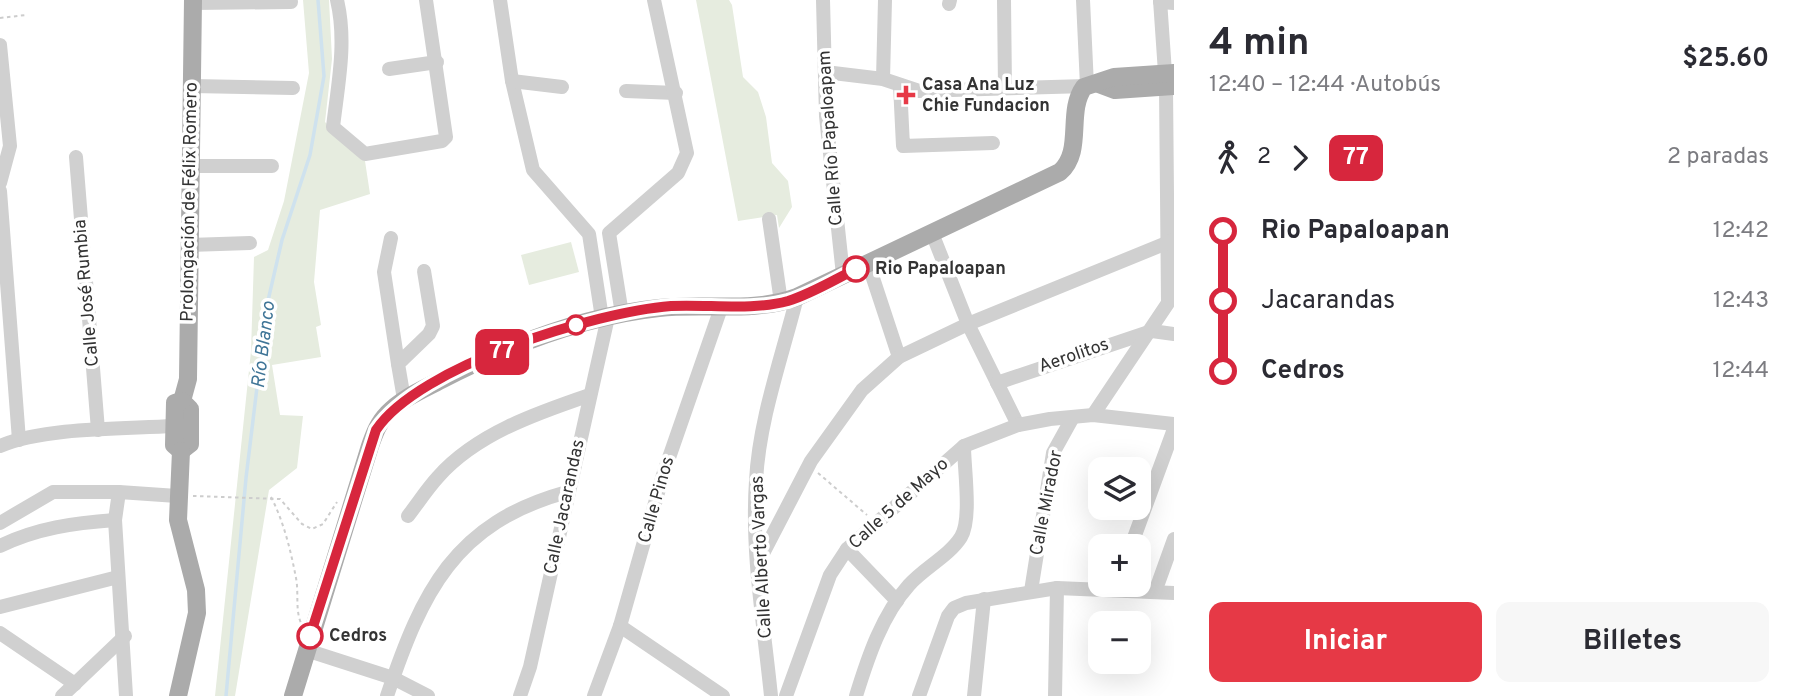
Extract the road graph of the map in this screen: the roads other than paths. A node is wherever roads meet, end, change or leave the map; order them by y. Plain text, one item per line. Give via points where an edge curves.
1 (337, 0) edge
2 (426, 0) edge
3 (500, 0) edge
4 (654, 0) edge
5 (823, 0) edge
6 (885, 0) edge
7 (1004, 0) edge
8 (1083, 0) edge
9 (193, 2) edge
10 (291, 2) dead end
11 (1164, 2) edge
12 (0, 45) edge
13 (437, 62) junction
14 (389, 69) dead end
15 (825, 72) junction
16 (883, 79) junction
17 (1170, 80) edge
18 (512, 81) junction
19 (900, 85) junction
20 (1093, 85) junction
21 (192, 86) junction
22 (562, 87) dead end
23 (293, 88) dead end
24 (1005, 88) junction
25 (626, 90) dead end
26 (676, 93) junction
27 (993, 143) dead end
28 (76, 157) dead end
29 (2, 164) edge
30 (191, 166) junction
31 (272, 166) dead end
32 (0, 183) edge
33 (0, 191) edge
34 (769, 219) dead end
35 (932, 233) junction
36 (391, 238) dead end
37 (1172, 240) edge
38 (250, 243) dead end
39 (189, 245) junction
40 (868, 263) junction
41 (424, 271) dead end
42 (843, 275) junction
43 (789, 300) junction
44 (722, 305) junction
45 (610, 316) junction
46 (968, 324) junction
47 (1152, 331) junction
48 (1174, 334) edge
49 (899, 357) junction
50 (398, 364) junction
51 (997, 383) junction
52 (590, 395) junction
53 (404, 399) junction
54 (182, 401) junction
55 (1093, 415) junction
56 (1073, 417) junction
57 (1174, 424) edge
58 (1018, 425) junction
59 (173, 426) junction
60 (1174, 429) edge
61 (98, 430) junction
62 (19, 440) junction
63 (0, 446) edge
64 (964, 446) junction
65 (181, 451) junction
66 (119, 492) junction
67 (567, 492) junction
68 (177, 496) junction
69 (408, 516) dead end
70 (115, 520) junction
71 (0, 523) edge
72 (1136, 534) edge
73 (1174, 539) edge
74 (0, 546) edge
75 (847, 549) junction
76 (758, 563) junction
77 (118, 577) junction
78 (1088, 587) edge
79 (1057, 588) junction
80 (1031, 591) junction
81 (1151, 591) edge
82 (1155, 592) junction
83 (1174, 593) edge
84 (984, 599) junction
85 (897, 601) junction
86 (0, 607) edge
87 (620, 626) junction
88 (0, 633) edge
89 (125, 636) junction
90 (306, 650) junction
91 (393, 678) junction
92 (75, 684) junction
93 (62, 696) edge
94 (127, 696) edge
95 (178, 696) edge
96 (293, 696) edge
97 (387, 696) edge
98 (428, 696) edge
99 (520, 696) edge
100 (594, 696) edge
101 (723, 696) edge
102 (771, 696) edge
103 (786, 696) edge
104 (856, 696) edge
105 (919, 696) edge
106 (974, 696) edge
107 (1055, 696) edge

1 - 13 street via 343,28 333,127 365,154 446,137
2 - 13 street
3 - 18 street
4 - 26 street
5 - 15 street, Calle Río Papaloapam
6 - 16 street
7 - 24 street
8 - 20 street
9 - 10 street
9 - 21 main road, Prolongación de Félix Romero
11 - 17 street
12 - 29 street via 10,145
13 - 14 street
15 - 16 street
15 - 42 street, Calle Río Papaloapam
16 - 19 street
17 - 20 main road via 1115,90
17 - 37 street
18 - 22 street
18 - 45 street via 533,170 589,234
19 - 24 street via 924,91
19 - 27 street via 903,146
20 - 24 street
20 - 35 main road via 1080,94 1071,156 1063,169
21 - 23 street
21 - 30 main road, Prolongación de Félix Romero
25 - 26 street
26 - 45 street via 685,163 609,233
28 - 61 street, Calle José Rumbia
29 - 32 street
30 - 31 street
30 - 39 main road, Prolongación de Félix Romero
33 - 62 street
34 - 43 street
35 - 40 main road
35 - 46 street
36 - 50 street via 384,271
37 - 46 street
37 - 47 street via 1168,303
38 - 39 street
39 - 54 main road, Prolongación de Félix Romero via 188,379
40 - 42 main road
40 - 49 street
41 - 50 street via 432,329
42 - 43 main road
43 - 44 main road
43 - 76 street, Calle Alberto Vargas via 755,483
44 - 45 main road via 671,306
44 - 87 street, Calle Pinos via 663,475
45 - 52 street, Calle Jacarandas
45 - 53 main road via 542,335
46 - 49 street
46 - 51 street
47 - 48 street
47 - 51 street, Aerolitos
47 - 55 street
49 - 76 street via 862,390 808,465
50 - 53 street
51 - 58 street
52 - 67 street, Calle Jacarandas
52 - 69 street via 537,413 477,444 439,476
53 - 90 main road via 376,430
54 - 59 main road via 174,405
54 - 65 main road via 190,409 190,444
55 - 56 street, Calle 5 de Mayo
55 - 57 street, Calle 5 de Mayo
56 - 58 street, Calle 5 de Mayo
56 - 80 street, Calle Mirador via 1053,453
58 - 64 street, Calle 5 de Mayo
59 - 61 street
59 - 65 main road via 174,445
60 - 72 street
61 - 62 street
62 - 63 street
64 - 75 street, Calle 5 de Mayo
64 - 85 street via 966,522 961,537
65 - 68 main road
66 - 68 street
66 - 70 street
66 - 71 street via 53,492
67 - 91 street via 529,503 499,519 445,568 427,594
67 - 99 street, Calle Jacarandas
68 - 95 main road via 197,613
70 - 74 street via 62,525
70 - 77 street
73 - 82 street
75 - 85 street
75 - 103 street, Calle 5 de Mayo via 830,575
76 - 102 street, Calle Alberto Vargas
77 - 86 street
77 - 89 street
78 - 79 street
79 - 80 street
79 - 107 street
80 - 84 street
81 - 82 street
82 - 83 street
84 - 105 street via 954,608 948,616
84 - 106 street
85 - 104 street via 866,663
87 - 100 street, Calle Pinos
87 - 101 street
88 - 92 street
89 - 92 street
89 - 94 street
90 - 91 street
90 - 96 main road
91 - 97 street
91 - 98 street
92 - 93 street

